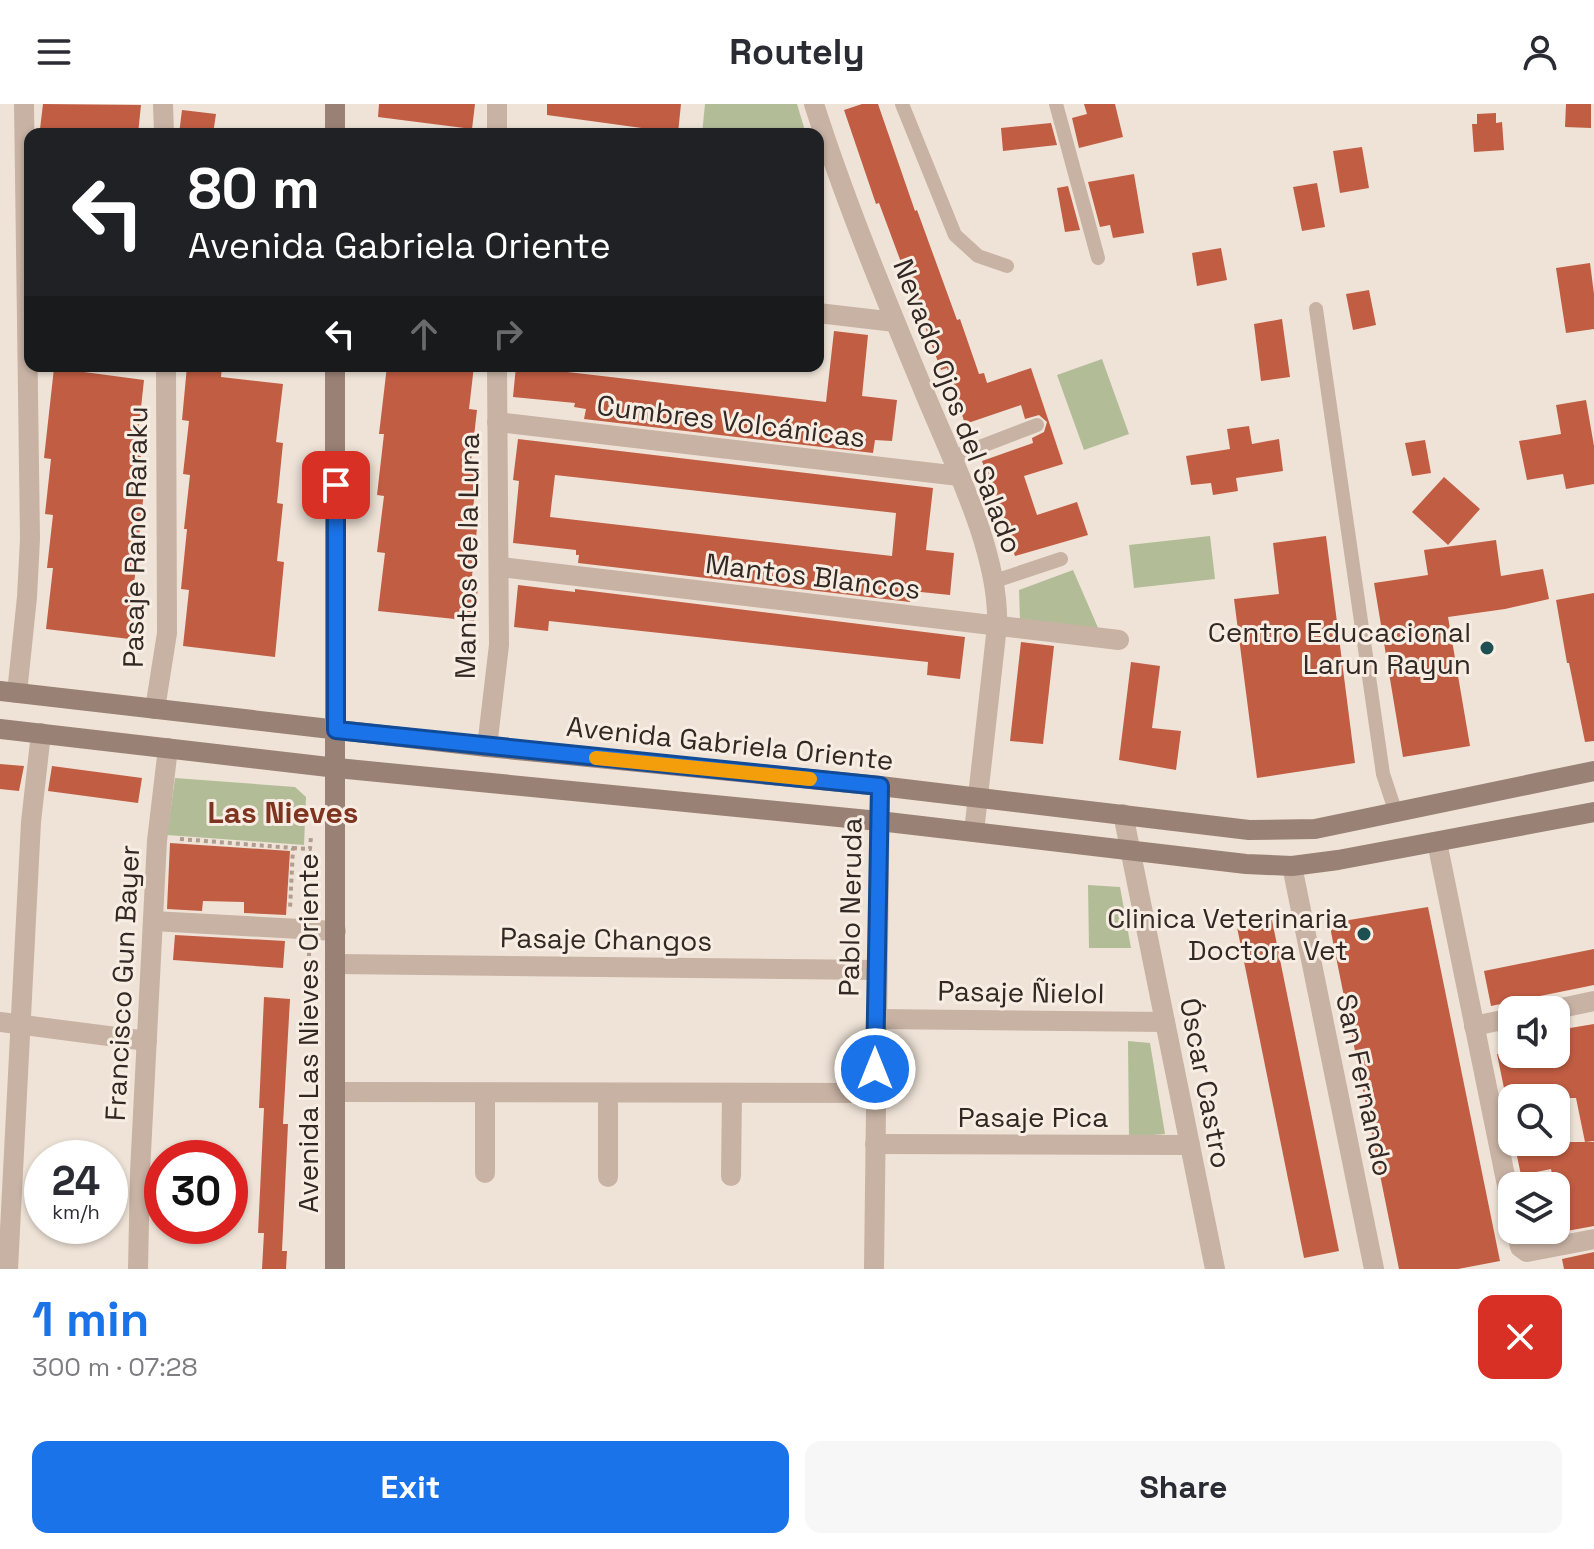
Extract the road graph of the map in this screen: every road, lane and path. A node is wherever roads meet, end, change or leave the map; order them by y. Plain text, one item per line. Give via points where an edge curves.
1 (24, 104) edge
2 (163, 104) edge
3 (335, 104) edge
4 (497, 104) edge
5 (814, 104) edge
6 (902, 104) edge
7 (1056, 104) edge
8 (24, 128) edge
9 (164, 128) edge
10 (335, 128) edge
11 (497, 128) edge
12 (819, 128) edge
13 (824, 154) edge
14 (828, 174) edge
15 (1098, 258) dead end
16 (1007, 266) dead end
17 (1316, 309) dead end
18 (824, 314) edge
19 (895, 322) junction
20 (28, 372) edge
21 (166, 372) edge
22 (335, 372) edge
23 (497, 372) edge
24 (497, 422) junction
25 (1037, 425) dead end
26 (955, 467) junction
27 (1061, 559) dead end
28 (500, 567) junction
29 (995, 581) junction
30 (997, 626) junction
31 (1119, 640) dead end
32 (9, 692) edge
33 (155, 709) junction
34 (0, 729) edge
35 (336, 730) junction
36 (41, 733) junction
37 (487, 747) junction
38 (168, 748) junction
39 (337, 768) junction
40 (1594, 771) edge
41 (880, 786) junction
42 (977, 797) junction
43 (1594, 812) edge
44 (1396, 813) junction
45 (1123, 814) junction
46 (879, 821) junction
47 (974, 832) junction
48 (311, 835) dead end
49 (1437, 842) junction
50 (293, 848) dead end
51 (1131, 850) junction
52 (1292, 866) junction
53 (153, 921) junction
54 (336, 931) junction
55 (336, 964) junction
56 (876, 970) junction
57 (1594, 1001) edge
58 (1570, 1006) edge
59 (876, 1019) junction
60 (1498, 1021) edge
61 (0, 1022) edge
62 (1165, 1022) junction
63 (22, 1025) junction
64 (1474, 1026) junction
65 (147, 1041) junction
66 (336, 1092) junction
67 (485, 1093) junction
68 (608, 1093) junction
69 (732, 1093) junction
70 (875, 1093) junction
71 (875, 1144) junction
72 (1190, 1145) junction
73 (1504, 1172) edge
74 (485, 1173) dead end
75 (731, 1176) dead end
76 (608, 1177) dead end
77 (1594, 1239) edge
78 (1523, 1244) edge
79 (8, 1269) edge
80 (138, 1269) edge
81 (335, 1269) edge
82 (874, 1269) edge
83 (1215, 1269) edge
84 (1374, 1269) edge

1 - 8 street
2 - 9 street
3 - 10 main road
4 - 11 street
5 - 12 street, Nevado Ojos del Salado
6 - 16 lane via 955,235 978,256
7 - 15 lane
13 - 14 street, Nevado Ojos del Salado
14 - 19 street, Nevado Ojos del Salado
17 - 44 lane via 1383,774
18 - 19 street
19 - 26 street, Nevado Ojos del Salado
20 - 32 street via 27,597
21 - 33 street, Pasaje Rano Raraku via 167,633
22 - 35 main road, Avenida Las Nieves Oriente
23 - 24 street, Mantos de la Luna
24 - 26 street, Cumbres Volcánicas
24 - 28 street, Mantos de la Luna
25 - 26 lane
26 - 29 street, Nevado Ojos del Salado
27 - 29 lane
28 - 30 street, Mantos Blancos
28 - 37 street, Mantos de la Luna via 499,645
29 - 30 street, Nevado Ojos del Salado
30 - 31 street, Mantos Blancos
30 - 42 street, Nevado Ojos del Salado
32 - 33 main road, Avenida Gabriela Oriente
33 - 35 main road, Avenida Gabriela Oriente
34 - 36 main road
35 - 37 main road, Avenida Gabriela Oriente
35 - 39 main road, Avenida Las Nieves Oriente
36 - 38 main road
36 - 63 street via 31,822
37 - 41 main road, Avenida Gabriela Oriente
38 - 39 main road
38 - 53 street, Francisco Gun Bayer
39 - 46 main road
39 - 54 main road, Avenida Las Nieves Oriente
40 - 44 main road, Avenida Gabriela Oriente
41 - 42 main road, Avenida Gabriela Oriente
41 - 46 street, Pablo Neruda
42 - 45 main road, Avenida Gabriela Oriente
42 - 47 street, Nevado Ojos del Salado
43 - 49 main road
44 - 45 main road, Avenida Gabriela Oriente via 1285,831
45 - 51 street, Óscar Castro
46 - 47 main road
46 - 56 street, Pablo Neruda
47 - 51 main road
48 - 50 path via 310,849
49 - 52 main road
49 - 64 street
51 - 52 main road
51 - 62 street, Óscar Castro
52 - 84 street, San Fernando
53 - 54 street
53 - 65 street, Francisco Gun Bayer
54 - 55 main road, Avenida Las Nieves Oriente
55 - 56 street, Pasaje Changos
55 - 66 main road, Avenida Las Nieves Oriente
56 - 59 street, Pablo Neruda
57 - 58 street
59 - 62 street, Pasaje Ñielol
59 - 70 street, Pablo Neruda
60 - 64 street
61 - 63 street
62 - 72 street, Óscar Castro
63 - 65 street
63 - 79 street
64 - 73 street
65 - 80 street, Francisco Gun Bayer
66 - 67 street
66 - 81 main road, Avenida Las Nieves Oriente
67 - 68 street
67 - 74 street
68 - 69 street
68 - 76 street
69 - 70 street
69 - 75 street
70 - 71 street, Pablo Neruda
71 - 72 street, Pasaje Pica
71 - 82 street, Pablo Neruda
72 - 83 street, Óscar Castro
77 - 78 street via 1532,1252

